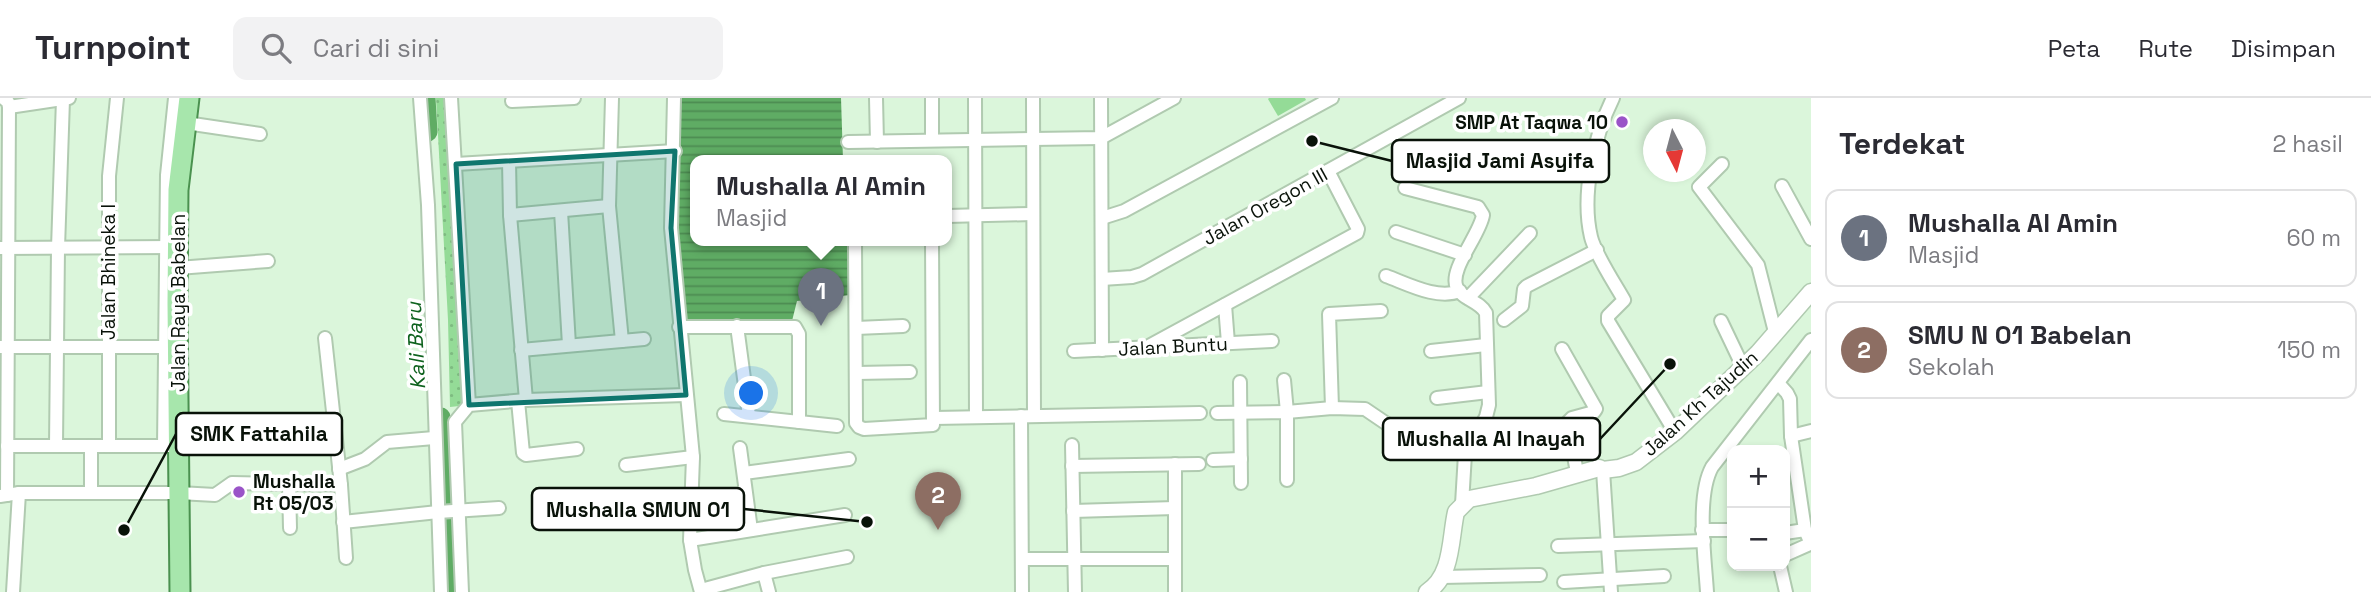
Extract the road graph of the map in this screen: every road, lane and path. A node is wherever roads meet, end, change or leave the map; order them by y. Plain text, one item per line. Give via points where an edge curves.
1 (69, 98) edge
2 (117, 98) edge
3 (175, 98) edge
4 (189, 98) edge
5 (420, 98) edge
6 (451, 98) edge
7 (574, 98) edge
8 (612, 98) edge
9 (674, 98) edge
10 (876, 98) edge
11 (932, 98) edge
12 (975, 98) edge
13 (1033, 98) edge
14 (1101, 98) edge
15 (1174, 98) edge
16 (1332, 98) edge
17 (1459, 98) edge
18 (1613, 98) edge
19 (63, 99) edge
20 (511, 99) edge
21 (3, 100) edge
22 (31, 101) edge
23 (512, 115) dead end
24 (186, 123) junction
25 (260, 134) dead end
26 (1101, 138) junction
27 (1034, 139) junction
28 (932, 140) junction
29 (976, 140) junction
30 (848, 142) dead end
31 (877, 142) junction
32 (4, 143) edge
33 (675, 151) junction
34 (610, 153) junction
35 (509, 161) junction
36 (456, 164) junction
37 (1721, 164) dead end
38 (1328, 171) junction
39 (1782, 186) dead end
40 (1405, 188) dead end
41 (4, 196) edge
42 (609, 206) junction
43 (561, 211) junction
44 (1032, 214) junction
45 (510, 215) junction
46 (952, 216) edge
47 (977, 216) junction
48 (1102, 218) junction
49 (1396, 232) dead end
50 (1530, 233) dead end
51 (1811, 239) edge
52 (856, 246) edge
53 (932, 246) edge
54 (173, 247) junction
55 (4, 248) edge
56 (58, 248) junction
57 (108, 248) junction
58 (1597, 250) junction
59 (1465, 256) junction
60 (268, 261) dead end
61 (178, 268) junction
62 (1386, 276) dead end
63 (1102, 279) junction
64 (1811, 292) edge
65 (1464, 294) junction
66 (1225, 305) junction
67 (1381, 311) dead end
68 (1504, 320) dead end
69 (1721, 321) dead end
70 (737, 326) junction
71 (903, 326) dead end
72 (679, 327) junction
73 (856, 328) junction
74 (1775, 332) junction
75 (325, 338) dead end
76 (643, 339) dead end
77 (622, 341) junction
78 (1272, 341) dead end
79 (1228, 343) junction
80 (569, 345) junction
81 (1486, 345) junction
82 (1809, 346) edge
83 (4, 347) edge
84 (57, 347) junction
85 (107, 347) junction
86 (165, 347) junction
87 (1147, 347) junction
88 (521, 349) junction
89 (1102, 349) junction
90 (1562, 349) dead end
91 (1074, 351) dead end
92 (1431, 351) dead end
93 (1743, 367) junction
94 (909, 372) dead end
95 (856, 373) junction
96 (1284, 380) dead end
97 (1240, 382) dead end
98 (1782, 388) junction
99 (1488, 391) junction
100 (3, 395) edge
101 (686, 395) junction
102 (1437, 398) dead end
103 (522, 400) junction
104 (469, 405) junction
105 (1332, 408) junction
106 (1287, 412) junction
107 (1200, 413) dead end
108 (1217, 413) dead end
109 (1241, 413) junction
110 (724, 414) dead end
111 (749, 416) junction
112 (1027, 416) junction
113 (976, 417) junction
114 (934, 418) junction
115 (799, 422) junction
116 (837, 426) dead end
117 (455, 427) junction
118 (1811, 431) edge
119 (1675, 432) junction
120 (434, 433) junction
121 (1791, 436) junction
122 (7, 446) junction
123 (56, 446) junction
124 (91, 446) junction
125 (109, 446) junction
126 (172, 446) junction
127 (1072, 446) dead end
128 (577, 449) dead end
129 (740, 449) dead end
130 (1465, 454) junction
131 (693, 457) junction
132 (849, 459) dead end
133 (1241, 459) junction
134 (1213, 460) dead end
135 (1175, 464) junction
136 (1199, 464) dead end
137 (626, 465) dead end
138 (1072, 466) junction
139 (339, 469) junction
140 (1603, 470) junction
141 (744, 473) junction
142 (1577, 473) junction
143 (1287, 480) dead end
144 (1241, 483) dead end
145 (289, 485) junction
146 (341, 485) junction
147 (91, 493) junction
148 (179, 493) junction
149 (9, 495) edge
150 (1806, 497) edge
151 (1462, 504) junction
152 (499, 508) dead end
153 (1175, 508) junction
154 (457, 511) junction
155 (1073, 511) junction
156 (438, 512) junction
157 (845, 515) dead end
158 (343, 522) junction
159 (290, 528) dead end
160 (751, 530) junction
161 (1727, 530) edge
162 (1805, 530) junction
163 (1707, 532) junction
164 (1790, 532) edge
165 (691, 540) junction
166 (1607, 544) junction
167 (1810, 544) edge
168 (1558, 546) dead end
169 (1790, 553) edge
170 (847, 557) dead end
171 (346, 558) dead end
172 (1022, 559) junction
173 (1174, 559) junction
174 (1074, 560) junction
175 (1781, 571) edge
176 (764, 573) junction
177 (1540, 575) dead end
178 (1664, 576) dead end
179 (1564, 582) dead end
180 (1438, 586) edge
181 (1610, 586) edge
182 (701, 591) edge
183 (13, 592) edge
184 (180, 592) edge
185 (441, 592) edge
186 (462, 592) edge
187 (769, 592) edge
188 (1022, 592) edge
189 (1075, 592) edge
190 (1175, 592) edge
191 (1707, 592) edge
192 (1786, 592) edge

1 - 19 street
2 - 57 street, Jalan Bhineka I via 108,176
3 - 54 street via 167,174
4 - 24 main road, Jalan Raya Babelan
5 - 120 street via 428,205
6 - 36 street
7 - 20 street
8 - 34 street
9 - 33 street
10 - 31 street
11 - 28 street
12 - 29 street
13 - 27 street
14 - 26 street
15 - 26 street
16 - 48 street via 1132,207
17 - 38 street, Jalan Oregon III
18 - 58 street via 1588,180 1591,235
19 - 22 street
19 - 56 street
20 - 23 street
21 - 22 street
21 - 32 street
24 - 25 street
24 - 54 main road, Jalan Raya Babelan
26 - 27 street
26 - 48 street
27 - 29 street
27 - 44 street
28 - 29 street
28 - 31 street
29 - 47 street
30 - 31 street
32 - 41 street
33 - 34 street
33 - 72 street via 671,228
34 - 35 street
34 - 42 street
35 - 36 street
35 - 45 street
36 - 104 street
37 - 74 street via 1698,185 1758,265
38 - 63 street, Jalan Oregon III via 1142,274
38 - 66 street via 1357,233
39 - 51 street
40 - 59 street via 1478,207 1482,220
41 - 55 street
42 - 43 street
42 - 77 street
43 - 45 street
43 - 80 street
44 - 47 street
44 - 112 street
45 - 88 street
46 - 47 street
47 - 113 street
48 - 63 street
49 - 59 street
50 - 65 street
52 - 73 street
53 - 114 street
54 - 57 street
54 - 61 main road, Jalan Raya Babelan
54 - 86 street
55 - 56 street
55 - 83 street
56 - 57 street
56 - 84 street
57 - 85 street, Jalan Bhineka I
58 - 68 street via 1527,286 1522,306
58 - 119 street via 1624,300 1608,321
59 - 65 street via 1455,275 1456,287
60 - 61 street
61 - 126 main road, Jalan Raya Babelan
62 - 65 street via 1439,294
63 - 89 street
64 - 74 street, Jalan Kh Tajudin
65 - 81 street via 1486,313
66 - 79 street
66 - 87 street
67 - 105 street via 1329,314
69 - 93 street
70 - 72 street
70 - 111 street
70 - 115 street via 799,330
71 - 73 street
72 - 101 street
73 - 95 street
74 - 93 street, Jalan Kh Tajudin
75 - 139 street
76 - 77 street
77 - 80 street
78 - 79 street, Jalan Buntu
79 - 87 street, Jalan Buntu
80 - 88 street
81 - 92 street
81 - 99 street
82 - 98 street
83 - 84 street
83 - 100 street
84 - 85 street
84 - 123 street
85 - 86 street
85 - 125 street, Jalan Bhineka I
86 - 126 street
87 - 89 street, Jalan Buntu
88 - 103 street
89 - 91 street, Jalan Buntu
90 - 142 street via 1597,409 1568,422
93 - 119 street, Jalan Kh Tajudin
94 - 95 street
95 - 114 street via 859,427 930,426
96 - 106 street
97 - 109 street
98 - 121 street via 1790,399
98 - 163 street via 1710,470
99 - 102 street
99 - 130 street via 1486,417
100 - 122 street
101 - 103 street
101 - 131 street
103 - 104 street
103 - 128 street via 522,452
104 - 117 street
105 - 106 street
105 - 130 street via 1365,409 1421,447
106 - 109 street
106 - 143 street
107 - 112 street
108 - 109 street
109 - 133 street
110 - 111 street
111 - 115 street
112 - 113 street
112 - 172 street
113 - 114 street
115 - 116 street
117 - 120 street
117 - 154 street
118 - 121 street
119 - 140 street, Jalan Kh Tajudin via 1636,461
120 - 139 street via 387,442 365,459
120 - 156 street
121 - 150 street
122 - 123 street
122 - 149 street
123 - 124 street
124 - 125 street
124 - 147 street
125 - 126 street
126 - 148 main road, Jalan Raya Babelan
127 - 138 street
129 - 141 street
130 - 151 street
131 - 137 street
131 - 165 street
132 - 141 street
133 - 134 street
133 - 144 street
135 - 136 street
135 - 138 street
135 - 153 street
138 - 155 street
139 - 146 street
140 - 142 street, Jalan Kh Tajudin
140 - 166 street
141 - 160 street
142 - 151 street, Jalan Kh Tajudin
145 - 146 street
145 - 148 street via 232,483 217,495
145 - 159 street
146 - 158 street
147 - 148 street
147 - 149 street
148 - 184 main road, Jalan Raya Babelan
149 - 183 street
150 - 162 street
151 - 180 street
152 - 154 street
153 - 155 street
153 - 173 street
154 - 156 street
154 - 186 street
155 - 174 street
156 - 158 street
156 - 185 street
157 - 160 street
158 - 171 street
160 - 165 street
161 - 163 street
162 - 164 street
162 - 167 street
163 - 166 street
163 - 191 street
165 - 182 street
166 - 168 street
166 - 181 street
167 - 169 street
170 - 176 street
172 - 174 street
172 - 188 street
173 - 174 street
173 - 190 street
174 - 189 street
175 - 192 street
176 - 182 street
176 - 187 street
177 - 180 street
178 - 181 street
179 - 181 street

